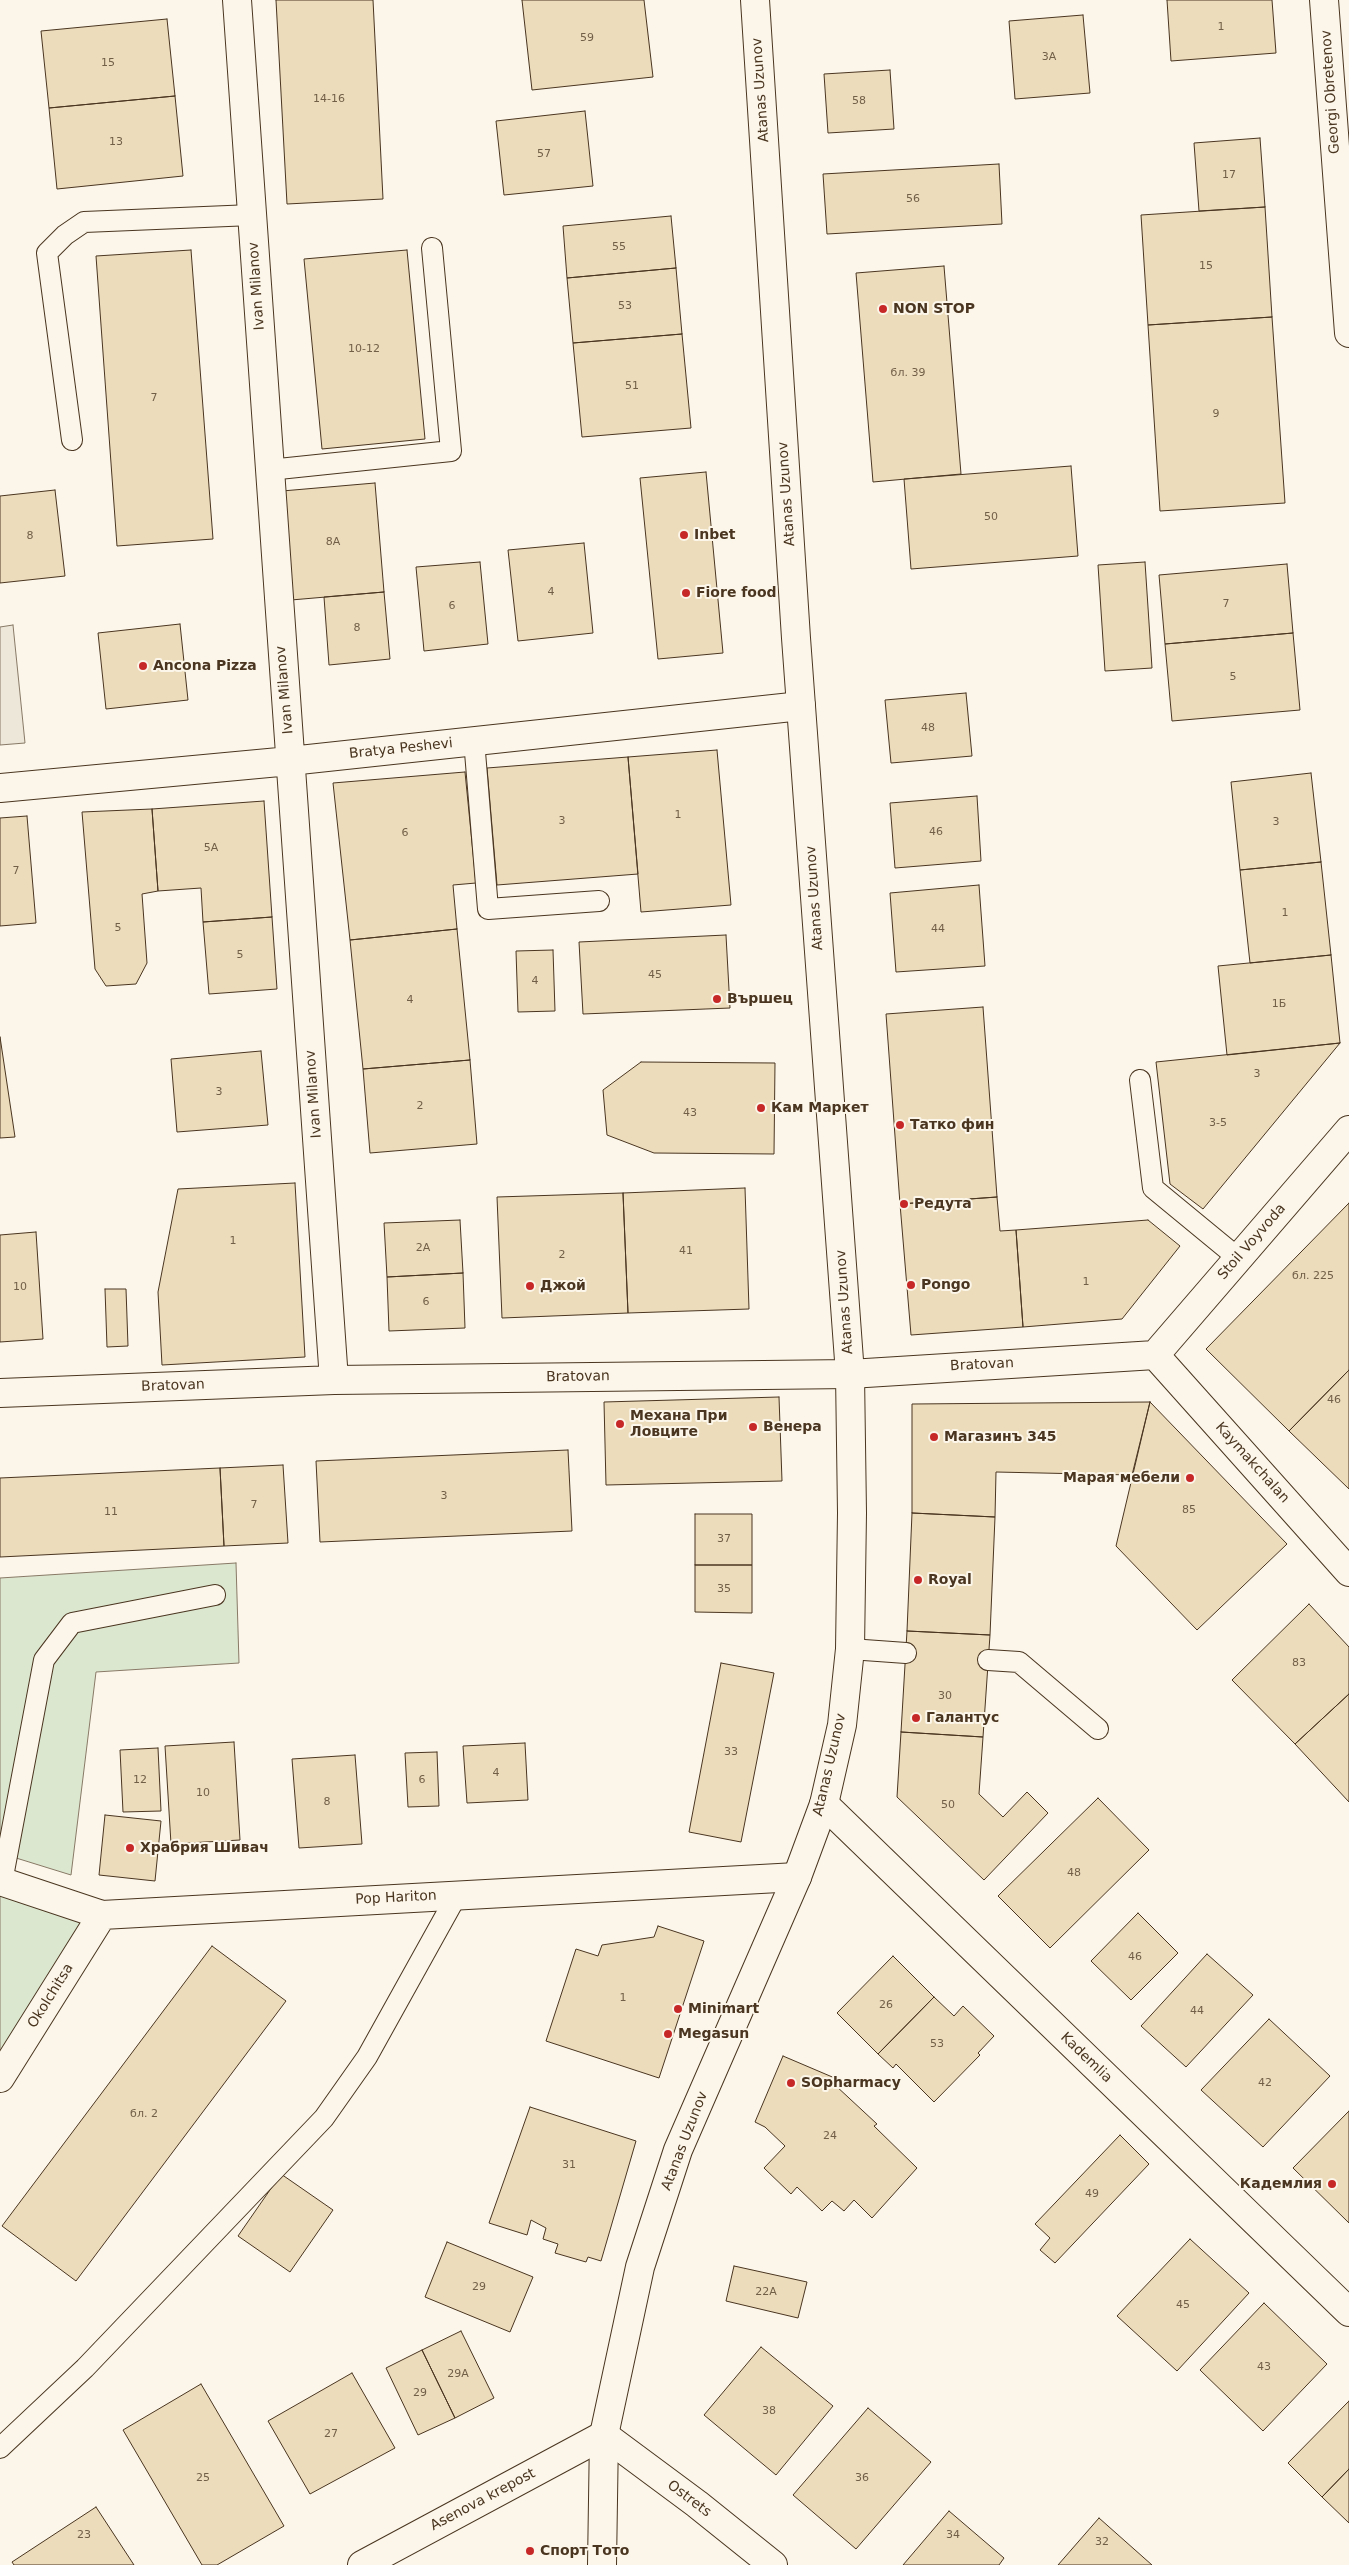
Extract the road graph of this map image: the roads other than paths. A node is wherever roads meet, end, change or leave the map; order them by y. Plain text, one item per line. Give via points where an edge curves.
1 (237, 0) edge
2 (755, 0) edge
3 (1324, 0) edge
4 (252, 215) junction
5 (432, 248) dead end
6 (1349, 333) edge
7 (72, 440) dead end
8 (269, 470) junction
9 (801, 706) junction
10 (474, 740) junction
11 (290, 761) junction
12 (0, 788) edge
13 (599, 901) dead end
14 (1140, 1080) dead end
15 (1349, 1130) edge
16 (1238, 1258) junction
17 (1155, 1355) junction
18 (850, 1374) junction
19 (334, 1380) junction
20 (0, 1393) edge
21 (1349, 1572) edge
22 (215, 1595) dead end
23 (850, 1649) junction
24 (906, 1654) dead end
25 (988, 1660) dead end
26 (1098, 1729) dead end
27 (824, 1804) junction
28 (797, 1877) junction
29 (1, 1882) edge
30 (457, 1895) junction
31 (102, 1915) junction
32 (0, 2078) edge
33 (1349, 2312) edge
34 (604, 2435) junction
35 (0, 2448) edge
36 (362, 2565) edge
37 (602, 2565) edge
38 (773, 2565) edge

1 - 4 street, Ivan Milanov
2 - 9 street, Atanas Uzunov
3 - 6 street, Georgi Obretenov
4 - 7 lane via 84,222 47,253
4 - 8 street, Ivan Milanov
5 - 8 lane via 451,451
8 - 11 street, Ivan Milanov
9 - 10 street, Bratya Peshevi
9 - 18 street, Atanas Uzunov
10 - 11 street, Bratya Peshevi
10 - 13 lane via 488,909
11 - 12 street, Bratya Peshevi
11 - 19 street, Ivan Milanov
14 - 16 lane via 1153,1188
15 - 16 street, Stoil Voyvoda
16 - 17 street, Stoil Voyvoda
17 - 18 street, Bratovan
17 - 21 street, Kaymakchalan
18 - 19 street, Bratovan
18 - 23 street, Atanas Uzunov
19 - 20 street, Bratovan
22 - 29 lane via 72,1623 44,1660
23 - 24 lane
23 - 27 street, Atanas Uzunov via 842,1725
25 - 26 lane via 1018,1662
27 - 28 street, Atanas Uzunov
27 - 33 street, Kademlia
28 - 30 street, Pop Hariton
28 - 34 street, Atanas Uzunov via 678,2150 640,2267
29 - 31 street, Pop Hariton
30 - 31 street, Pop Hariton
30 - 35 lane via 367,2057 324,2118 86,2368
31 - 32 street, Okolchitsa
34 - 36 street, Asenova krepost
34 - 37 street, Atanas Uzunov
34 - 38 street, Ostrets

